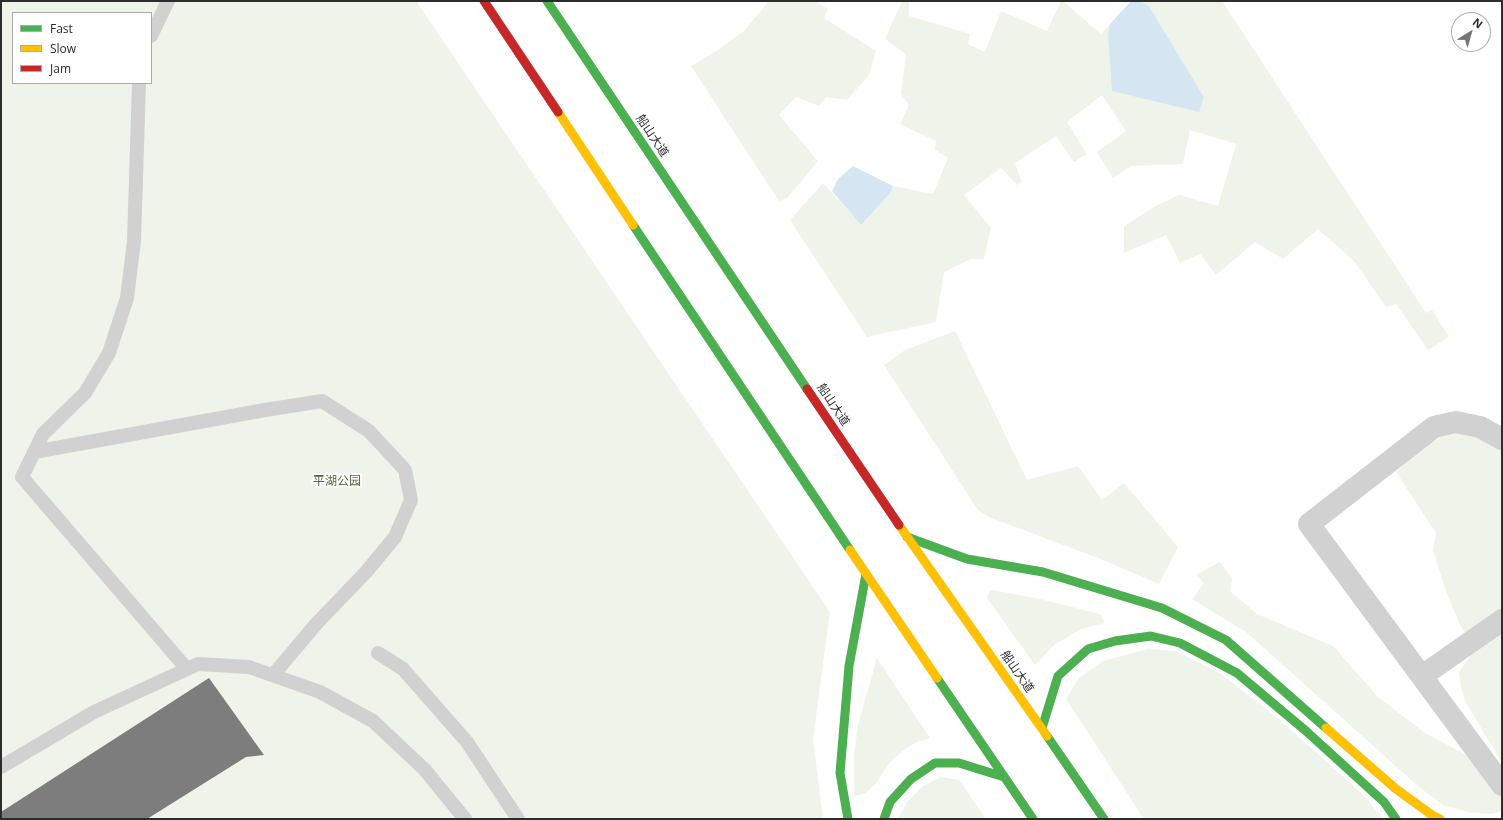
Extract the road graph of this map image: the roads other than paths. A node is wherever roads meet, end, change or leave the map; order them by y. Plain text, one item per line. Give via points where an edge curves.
1 (168, 1) edge
2 (484, 1) edge
3 (548, 1) edge
4 (152, 34) edge
5 (139, 84) edge
6 (1502, 439) edge
7 (34, 452) junction
8 (907, 537) junction
9 (866, 574) junction
10 (1502, 620) edge
11 (378, 653) dead end
12 (188, 669) junction
13 (273, 676) junction
14 (1422, 676) junction
15 (1042, 728) junction
16 (1, 767) edge
17 (1004, 777) junction
18 (1502, 785) edge
19 (465, 819) edge
20 (518, 819) edge
21 (848, 819) edge
22 (884, 819) edge
23 (1033, 819) edge
24 (1104, 819) edge
25 (1396, 819) edge
26 (1440, 819) edge

1 - 4 lane
2 - 9 highway
3 - 8 highway, 船山大道
5 - 7 lane via 134,241 127,298 109,353 85,393 43,434
6 - 14 street via 1480,427 1456,422 1434,427 1309,524
7 - 12 lane via 22,477
7 - 13 lane via 322,401 369,431 405,470 411,500 396,537 317,623
8 - 15 highway, 船山大道
8 - 26 highway via 967,559 1043,572 1162,608 1226,640 1396,789
9 - 17 highway
9 - 21 highway via 849,666 840,773
10 - 14 street
11 - 20 lane via 403,669 467,742
12 - 13 lane via 198,664 249,667
12 - 16 lane via 94,712
13 - 19 lane via 320,692 374,721 425,770
14 - 18 street
15 - 24 highway, 船山大道
15 - 25 highway via 1058,676 1088,649 1115,641 1151,636 1180,643 1237,673 1384,802
17 - 22 highway via 959,763 935,763 906,784 890,802
17 - 23 highway

